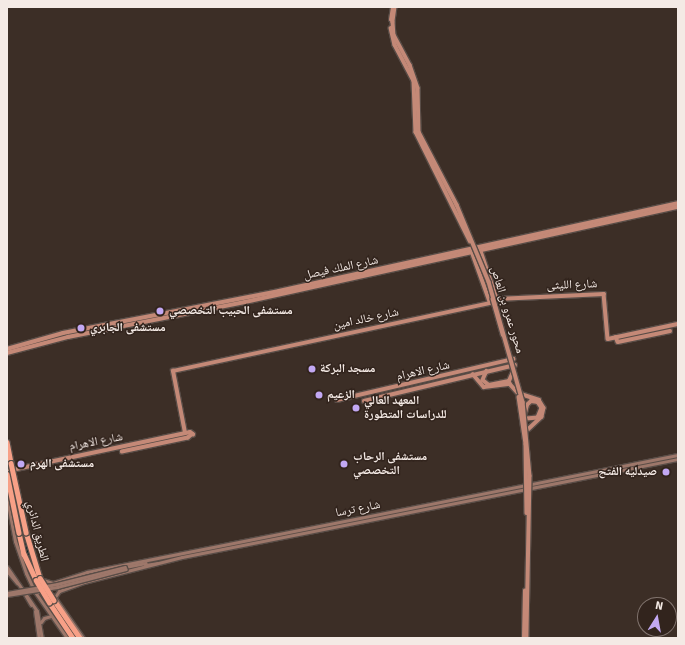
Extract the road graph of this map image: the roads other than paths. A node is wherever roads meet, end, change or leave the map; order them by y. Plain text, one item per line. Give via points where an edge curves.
1 (394, 7) edge
2 (678, 203) edge
3 (678, 207) edge
4 (615, 219) junction
5 (481, 251) junction
6 (472, 252) junction
7 (451, 256) junction
8 (484, 260) junction
9 (477, 263) junction
10 (678, 324) edge
11 (670, 330) dead end
12 (73, 333) junction
13 (616, 337) junction
14 (7, 349) edge
15 (7, 353) edge
16 (513, 359) dead end
17 (514, 365) dead end
18 (487, 371) junction
19 (513, 372) junction
20 (473, 374) junction
21 (396, 387) junction
22 (390, 391) junction
23 (397, 392) junction
24 (520, 394) junction
25 (336, 400) dead end
26 (364, 401) dead end
27 (525, 414) junction
28 (527, 419) dead end
29 (529, 429) dead end
30 (185, 433) junction
31 (7, 437) edge
32 (162, 438) junction
33 (7, 442) edge
34 (163, 444) junction
35 (122, 452) dead end
36 (678, 455) edge
37 (673, 457) junction
38 (678, 459) edge
39 (14, 470) junction
40 (7, 471) edge
41 (7, 474) edge
42 (7, 499) edge
43 (443, 501) junction
44 (432, 504) junction
45 (446, 506) junction
46 (436, 508) junction
47 (24, 517) junction
48 (11, 520) junction
49 (248, 540) junction
50 (237, 542) junction
51 (252, 544) junction
52 (241, 546) junction
53 (157, 558) junction
54 (160, 564) junction
55 (7, 567) edge
56 (125, 568) junction
57 (7, 571) edge
58 (43, 580) junction
59 (30, 581) junction
60 (60, 581) junction
61 (23, 588) junction
62 (62, 590) junction
63 (41, 593) junction
64 (7, 594) edge
65 (52, 594) junction
66 (44, 605) junction
67 (51, 616) dead end
68 (41, 622) junction
69 (40, 638) edge
70 (67, 638) edge
71 (73, 638) edge
72 (80, 638) edge
73 (83, 638) edge
74 (526, 638) edge

1 - 19 main road, محور عمرو بن العاص, bridge via 392,36 414,86 413,114 416,132 455,206 479,262
1 - 24 main road, محور عمرو بن العاص, bridge via 394,35 415,76 418,88 418,132 457,204 484,267 498,309
2 - 4 main road, شارع الملك فيصل
3 - 4 main road, شارع الملك فيصل
4 - 5 main road, شارع الملك فيصل
4 - 7 main road, شارع الملك فيصل
5 - 6 main road, شارع الملك فيصل
5 - 8 main road
6 - 7 main road, شارع الملك فيصل
6 - 9 main road
7 - 12 main road, شارع الملك فيصل
8 - 9 main road via 478,259
8 - 13 main road, شارع الليثى via 497,299 604,294 608,339
9 - 30 main road, شارع خالد امين via 490,301 173,371
10 - 13 main road
11 - 13 main road via 618,342
12 - 14 main road, شارع الملك فيصل
12 - 15 main road, شارع الملك فيصل
16 - 21 main road, شارع الاهرام
17 - 18 main road, شارع الاهرام
18 - 19 main road via 483,380 489,385 509,381
18 - 20 main road, شارع الاهرام
19 - 24 main road, محور عمرو بن العاص, bridge
20 - 23 main road, شارع الاهرام
20 - 24 main road via 484,387 510,384
21 - 22 main road, شارع الاهرام
21 - 23 main road
22 - 23 main road, شارع الاهرام
22 - 25 main road, شارع الاهرام
22 - 26 main road, شارع الاهرام
24 - 27 main road, محور عمرو بن العاص, bridge
24 - 29 main road via 538,400 544,408 542,417
24 - 74 main road, محور عمرو بن العاص, bridge via 527,468
27 - 28 main road via 531,401 537,402 541,407 538,418
27 - 74 main road, محور عمرو بن العاص, bridge via 530,476
30 - 32 main road, شارع الاهرام
30 - 34 main road, شارع الاهرام via 190,432 193,437
31 - 39 main road
32 - 34 main road
32 - 39 main road, شارع الاهرام
33 - 72 highway, الطريق الدائري, bridge via 27,538 36,566 48,591
34 - 35 main road, شارع الاهرام
36 - 37 main road, شارع ترسا
37 - 38 main road, شارع ترسا
37 - 43 main road, شارع ترسا
37 - 45 main road, شارع ترسا
39 - 40 main road, شارع الاهرام, bridge
41 - 71 highway, الطريق الدائري, bridge via 26,560 41,589
42 - 47 main road, bridge via 19,496
42 - 48 main road
43 - 44 main road, شارع ترسا
43 - 45 main road via 442,504
44 - 46 main road
44 - 49 main road, شارع ترسا
45 - 46 main road, شارع ترسا
46 - 51 main road, شارع ترسا
47 - 48 main road, bridge
47 - 58 main road via 32,555
48 - 59 main road via 19,553
49 - 50 main road, شارع ترسا
49 - 51 main road via 246,543
50 - 52 main road
50 - 53 main road, شارع ترسا
51 - 52 main road, شارع ترسا
52 - 54 main road, شارع ترسا
53 - 56 main road
53 - 60 main road, شارع ترسا via 87,572
54 - 56 main road
54 - 62 main road, شارع ترسا via 84,582
55 - 61 main road
56 - 64 main road, bridge via 57,587
57 - 69 main road via 36,612
58 - 60 main road, شارع ترسا via 48,583
58 - 65 main road
59 - 61 main road via 28,587
59 - 63 main road
59 - 66 main road
60 - 62 main road via 59,587
61 - 68 main road
62 - 65 main road, شارع ترسا
63 - 65 main road, شارع ترسا, bridge
63 - 66 main road
65 - 73 main road
66 - 70 main road
67 - 68 main road
68 - 69 main road

